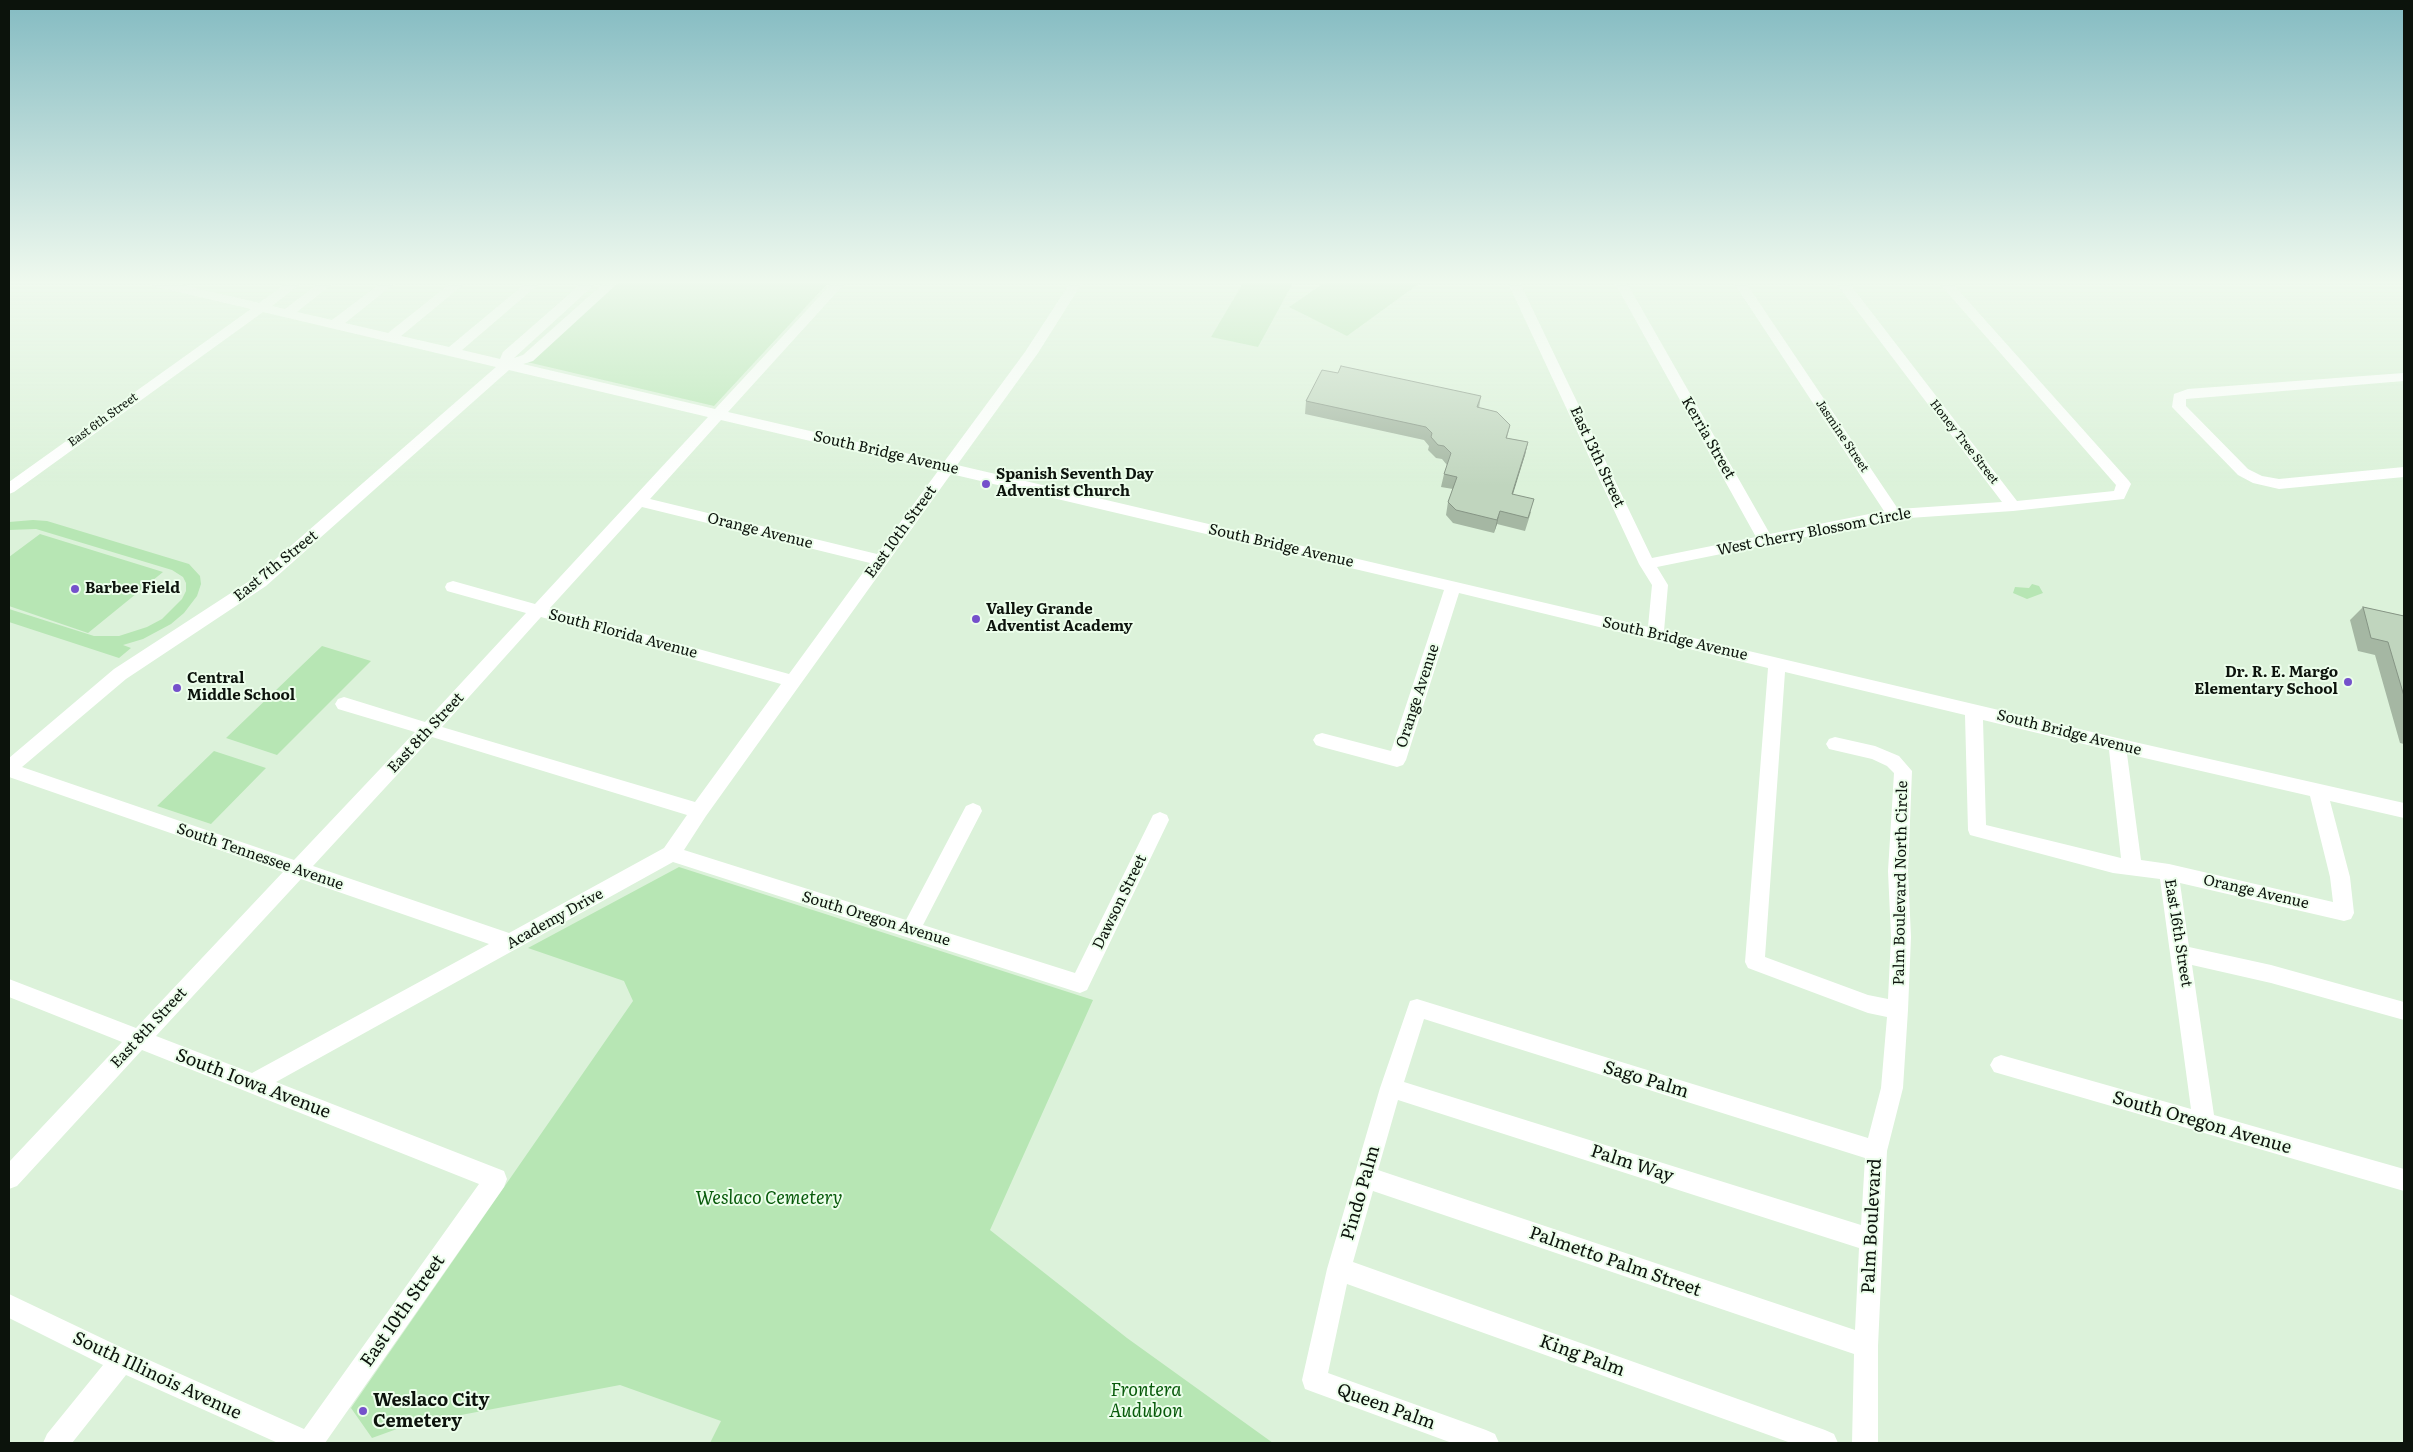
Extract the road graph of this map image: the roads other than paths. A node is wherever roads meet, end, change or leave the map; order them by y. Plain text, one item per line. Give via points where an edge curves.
1 (201, 351) edge
2 (446, 351) edge
3 (513, 351) edge
4 (536, 351) edge
5 (776, 351) edge
6 (1032, 351) edge
7 (1546, 351) edge
8 (1659, 351) edge
9 (1785, 351) edge
10 (1894, 351) edge
11 (2005, 351) edge
12 (451, 352) joint
13 (506, 365) junction
14 (2404, 377) edge
15 (718, 415) junction
16 (948, 467) junction
17 (2404, 472) edge
18 (9, 489) edge
19 (639, 501) junction
20 (2013, 506) junction
21 (1894, 514) junction
22 (1766, 540) junction
23 (881, 560) junction
24 (1647, 564) junction
25 (1453, 586) junction
26 (453, 587) dead end
27 (538, 611) junction
28 (1655, 634) junction
29 (1777, 663) junction
30 (793, 681) junction
31 (344, 704) dead end
32 (1974, 709) junction
33 (429, 730) junction
34 (1322, 740) dead end
35 (1835, 744) dead end
36 (2117, 744) junction
37 (9, 769) edge
38 (2318, 791) junction
39 (2404, 810) edge
40 (699, 811) junction
41 (973, 811) dead end
42 (1160, 820) dead end
43 (671, 854) junction
44 (2132, 867) junction
45 (297, 870) junction
46 (2169, 872) junction
47 (911, 929) junction
48 (512, 943) junction
49 (2181, 954) junction
50 (1080, 984) joint
51 (9, 988) edge
52 (1417, 1008) joint
53 (1898, 1010) junction
54 (2404, 1011) edge
55 (138, 1039) junction
56 (2001, 1065) dead end
57 (252, 1084) junction
58 (1391, 1088) junction
59 (2204, 1124) junction
60 (1876, 1151) junction
61 (1365, 1177) junction
62 (9, 1178) edge
63 (496, 1179) joint
64 (2404, 1180) edge
65 (1872, 1240) junction
66 (1338, 1268) junction
67 (9, 1306) edge
68 (1866, 1346) junction
69 (122, 1361) junction
70 (1314, 1380) joint
71 (56, 1443) edge
72 (306, 1443) edge
73 (310, 1443) edge
74 (1486, 1443) edge
75 (1825, 1443) edge
76 (1865, 1443) edge

1 - 18 street, East 6th Street
2 - 12 street, South Bridge Avenue
3 - 13 street, East 7th Street via 508,355
4 - 13 street, East 7th Street via 528,358
5 - 15 street, East 8th Street
6 - 16 street, East 10th Street
7 - 24 street, East 13th Street
8 - 22 street, Kerria Street
9 - 21 street, Jasmine Street
10 - 20 street, Honey Tree Street
11 - 20 street, West Cherry Blossom Circle via 2124,484 2119,496
12 - 13 street, South Bridge Avenue
13 - 15 street, South Bridge Avenue
13 - 37 street, East 7th Street via 260,582 120,674
14 - 17 street via 2188,393 2179,397 2179,407 2243,472 2258,480 2279,484
15 - 16 street, South Bridge Avenue
15 - 19 street, East 8th Street
16 - 23 street, East 10th Street
16 - 25 street, South Bridge Avenue
19 - 23 street, Orange Avenue
19 - 27 street, East 8th Street
20 - 21 street, West Cherry Blossom Circle
21 - 22 street, West Cherry Blossom Circle
22 - 24 street, West Cherry Blossom Circle
23 - 30 street, East 10th Street
24 - 28 street, East 13th Street via 1660,585
25 - 28 street, South Bridge Avenue
25 - 34 street, Orange Avenue via 1397,760
26 - 27 street, South Florida Avenue
27 - 30 street, South Florida Avenue
27 - 33 street, East 8th Street
28 - 29 street, South Bridge Avenue
29 - 32 street, South Bridge Avenue
29 - 53 street via 1755,962 1868,1004
30 - 40 street, Academy Drive
31 - 33 street
32 - 36 street, South Bridge Avenue
32 - 44 street, East 16th Street via 1977,830
33 - 40 street
33 - 45 street, East 8th Street
35 - 53 street, Palm Boulevard North Circle via 1893,761 1903,771 1898,871 1901,937
36 - 38 street, South Bridge Avenue
36 - 44 street
37 - 45 street, South Tennessee Avenue
38 - 39 street, South Bridge Avenue
38 - 46 street, Orange Avenue via 2340,877 2344,912
40 - 43 street, Academy Drive
41 - 47 street
42 - 50 street, Dawson Street
43 - 47 street, South Oregon Avenue
43 - 48 street, Academy Drive
44 - 46 street, East 16th Street
45 - 48 street, South Tennessee Avenue
45 - 55 street, East 8th Street
46 - 49 street, East 16th Street
47 - 50 street, South Oregon Avenue
48 - 57 street, Academy Drive
49 - 54 street via 2271,974
49 - 59 street, East 16th Street
51 - 55 street, South Iowa Avenue
52 - 58 street, Pindo Palm
52 - 60 street, Sago Palm
53 - 60 street, Palm Boulevard via 1892,1088
55 - 57 street, South Iowa Avenue
55 - 62 street, East 8th Street
56 - 59 street, South Oregon Avenue
57 - 63 street, South Iowa Avenue
58 - 61 street, Pindo Palm
58 - 65 street, Palm Way
59 - 64 street, South Oregon Avenue
60 - 65 street, Palm Boulevard
61 - 66 street, Pindo Palm
61 - 68 street, Palmetto Palm Street
63 - 73 street, East 10th Street
65 - 68 street, Palm Boulevard
66 - 70 street, Pindo Palm
66 - 75 street, King Palm
67 - 69 street, South Illinois Avenue
68 - 76 street, Palm Boulevard
69 - 71 street
69 - 72 street, South Illinois Avenue
70 - 74 street, Queen Palm

